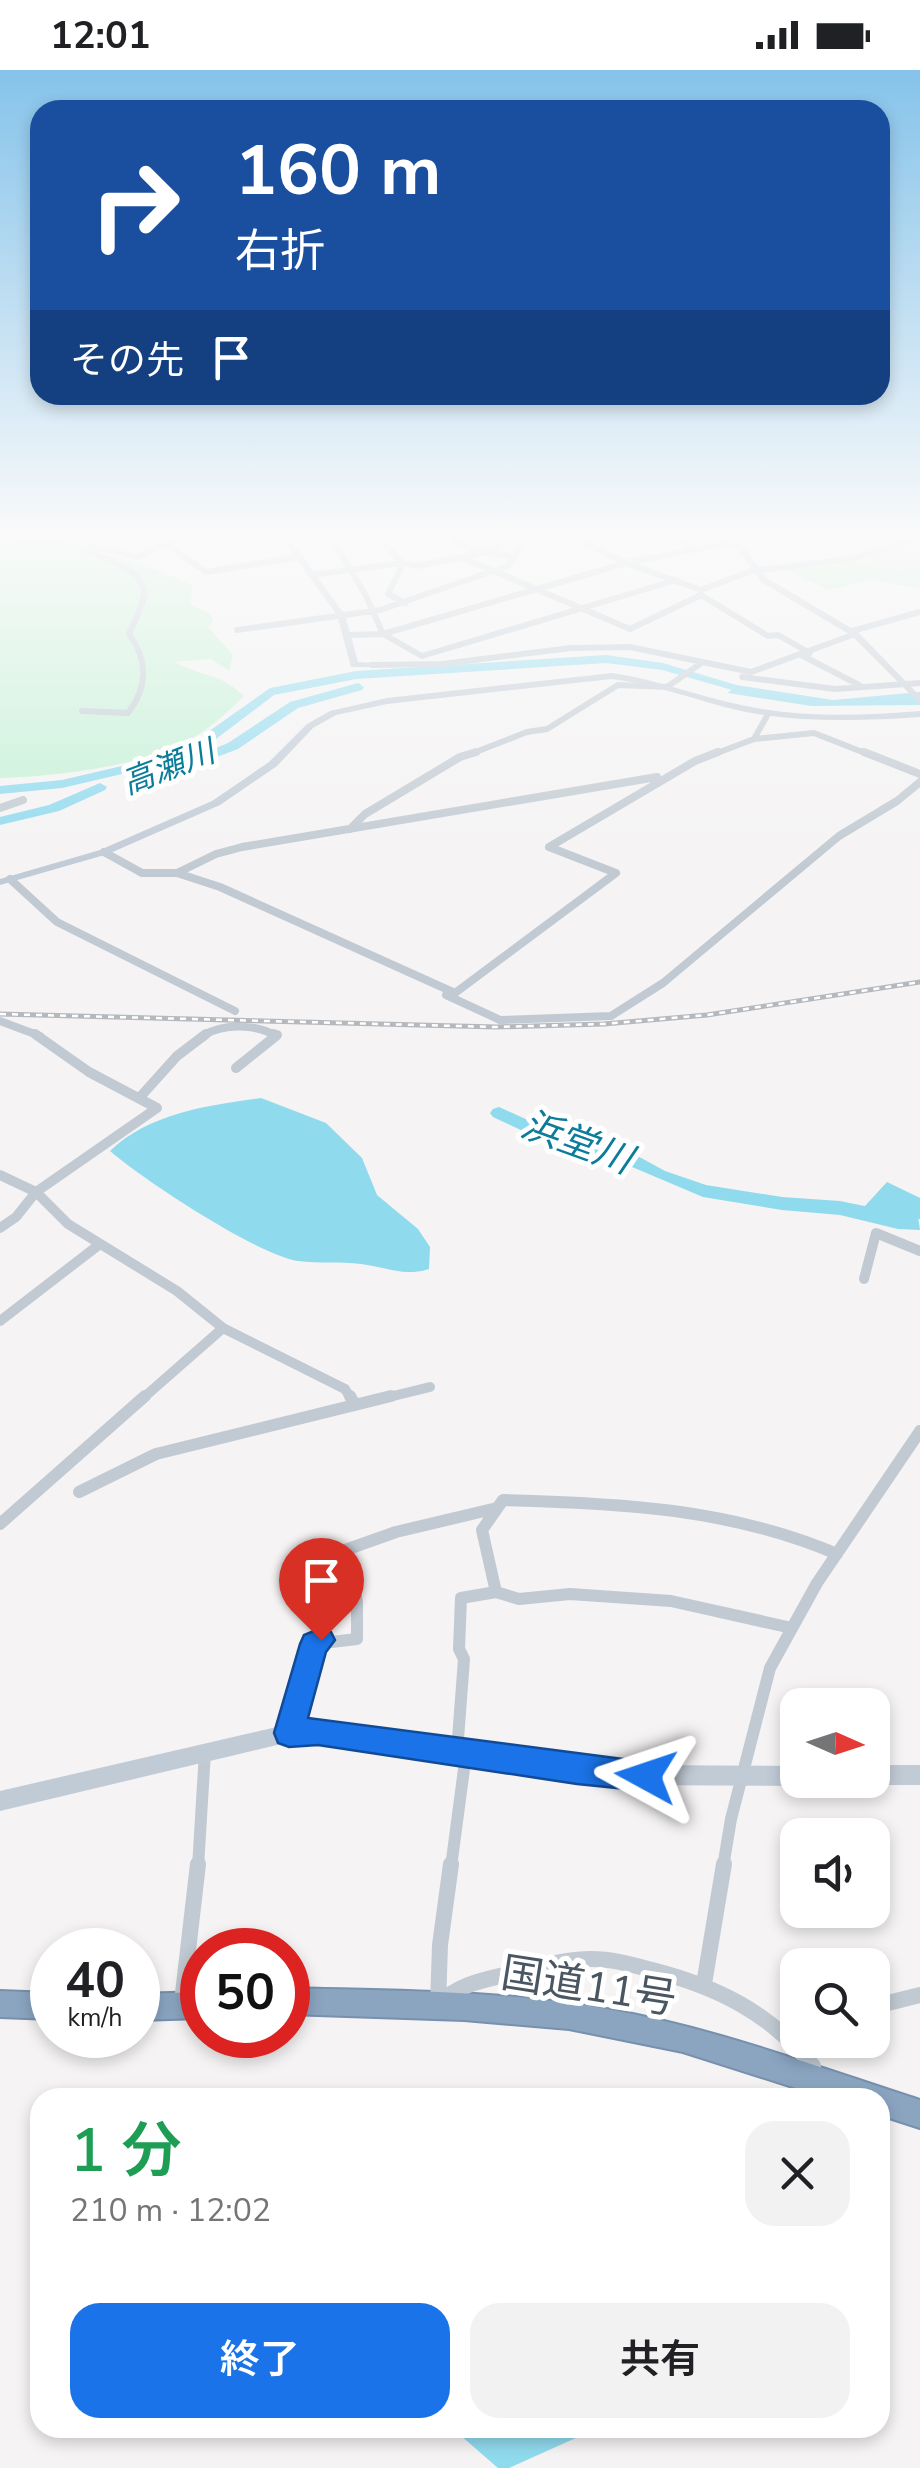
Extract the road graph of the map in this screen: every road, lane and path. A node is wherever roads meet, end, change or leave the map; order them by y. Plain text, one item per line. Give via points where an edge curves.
1 (138, 647) edge
2 (349, 647) edge
3 (405, 647) edge
4 (452, 647) edge
5 (630, 647) joint
6 (795, 647) edge
7 (823, 647) edge
8 (868, 647) edge
9 (806, 655) junction
10 (372, 664) joint
11 (700, 664) junction
12 (741, 672) junction
13 (768, 682) junction
14 (920, 683) edge
15 (905, 685) junction
16 (668, 686) junction
17 (880, 687) junction
18 (920, 702) edge
19 (82, 711) dead end
20 (768, 714) junction
21 (920, 714) edge
22 (754, 740) junction
23 (920, 774) edge
24 (668, 775) junction
25 (920, 782) edge
26 (23, 800) dead end
27 (0, 808) edge
28 (350, 829) junction
29 (104, 852) junction
30 (177, 874) junction
31 (5, 880) edge
32 (441, 993) dead end
33 (235, 1011) dead end
34 (0, 1021) edge
35 (236, 1068) dead end
36 (140, 1096) junction
37 (0, 1175) edge
38 (36, 1192) junction
39 (0, 1228) edge
40 (100, 1244) junction
41 (920, 1251) edge
42 (864, 1278) dead end
43 (0, 1321) edge
44 (224, 1328) junction
45 (430, 1386) dead end
46 (356, 1405) junction
47 (920, 1430) edge
48 (79, 1492) dead end
49 (497, 1508) junction
50 (0, 1524) edge
51 (837, 1554) junction
52 (496, 1592) junction
53 (792, 1628) junction
54 (289, 1733) junction
55 (205, 1752) junction
56 (462, 1754) junction
57 (890, 1775) edge
58 (920, 1775) edge
59 (780, 1776) edge
60 (742, 1777) junction
61 (0, 1801) edge
62 (196, 1928) edge
63 (704, 1984) junction
64 (920, 1995) edge
65 (310, 2002) edge
66 (890, 2002) edge
67 (0, 2004) edge
68 (30, 2005) edge
69 (438, 2006) junction
70 (780, 2025) edge
71 (808, 2058) edge
72 (809, 2078) junction
73 (839, 2088) edge
74 (890, 2104) edge
75 (920, 2114) edge

1 - 19 street via 146,672 134,706 128,712
2 - 10 main road via 354,665
3 - 4 street via 422,656
5 - 10 street
5 - 11 street
6 - 9 street
7 - 9 street
8 - 15 main road
9 - 12 street
9 - 17 street via 854,685
11 - 12 street
11 - 13 street
11 - 16 street
12 - 13 street
13 - 17 street
14 - 15 street
15 - 17 street
15 - 18 main road
16 - 20 main road
16 - 28 street via 618,684 547,729 460,757
16 - 29 main road via 598,676 354,706 322,718 216,804
20 - 21 main road
20 - 22 street
22 - 23 street via 814,733
22 - 24 street
24 - 28 street
24 - 30 street via 548,847 616,873 455,993
25 - 32 street via 839,836 663,983 611,1016 500,1020
26 - 27 street
28 - 30 street via 242,847
29 - 30 street via 142,873
29 - 31 main road
31 - 33 street via 57,922
34 - 36 street via 62,1048 100,1078
35 - 36 street via 277,1035 219,1027
36 - 38 street via 157,1108
37 - 38 street
38 - 39 street
38 - 40 street
40 - 43 street
40 - 44 street
41 - 42 street via 876,1233
44 - 46 street via 344,1390
44 - 50 street
45 - 46 street
46 - 48 street via 156,1454
47 - 51 street
49 - 51 street via 504,1500 631,1504 767,1526
49 - 52 street via 482,1530
49 - 54 street via 348,1549 357,1639 314,1644
51 - 53 street
52 - 53 street via 519,1599 570,1594 671,1600
52 - 56 street via 461,1598
53 - 60 street via 770,1668
54 - 55 main road
54 - 56 main road via 318,1731
55 - 61 main road
55 - 62 street
56 - 60 main road via 626,1776
56 - 69 street
57 - 58 main road
59 - 60 main road
60 - 63 street
63 - 69 street via 594,1959 451,1989
63 - 70 street
64 - 66 street
65 - 69 highway, 国道11号
67 - 68 highway
69 - 72 highway, 国道11号 via 572,2016
71 - 72 street
72 - 73 highway, 国道11号
74 - 75 highway

